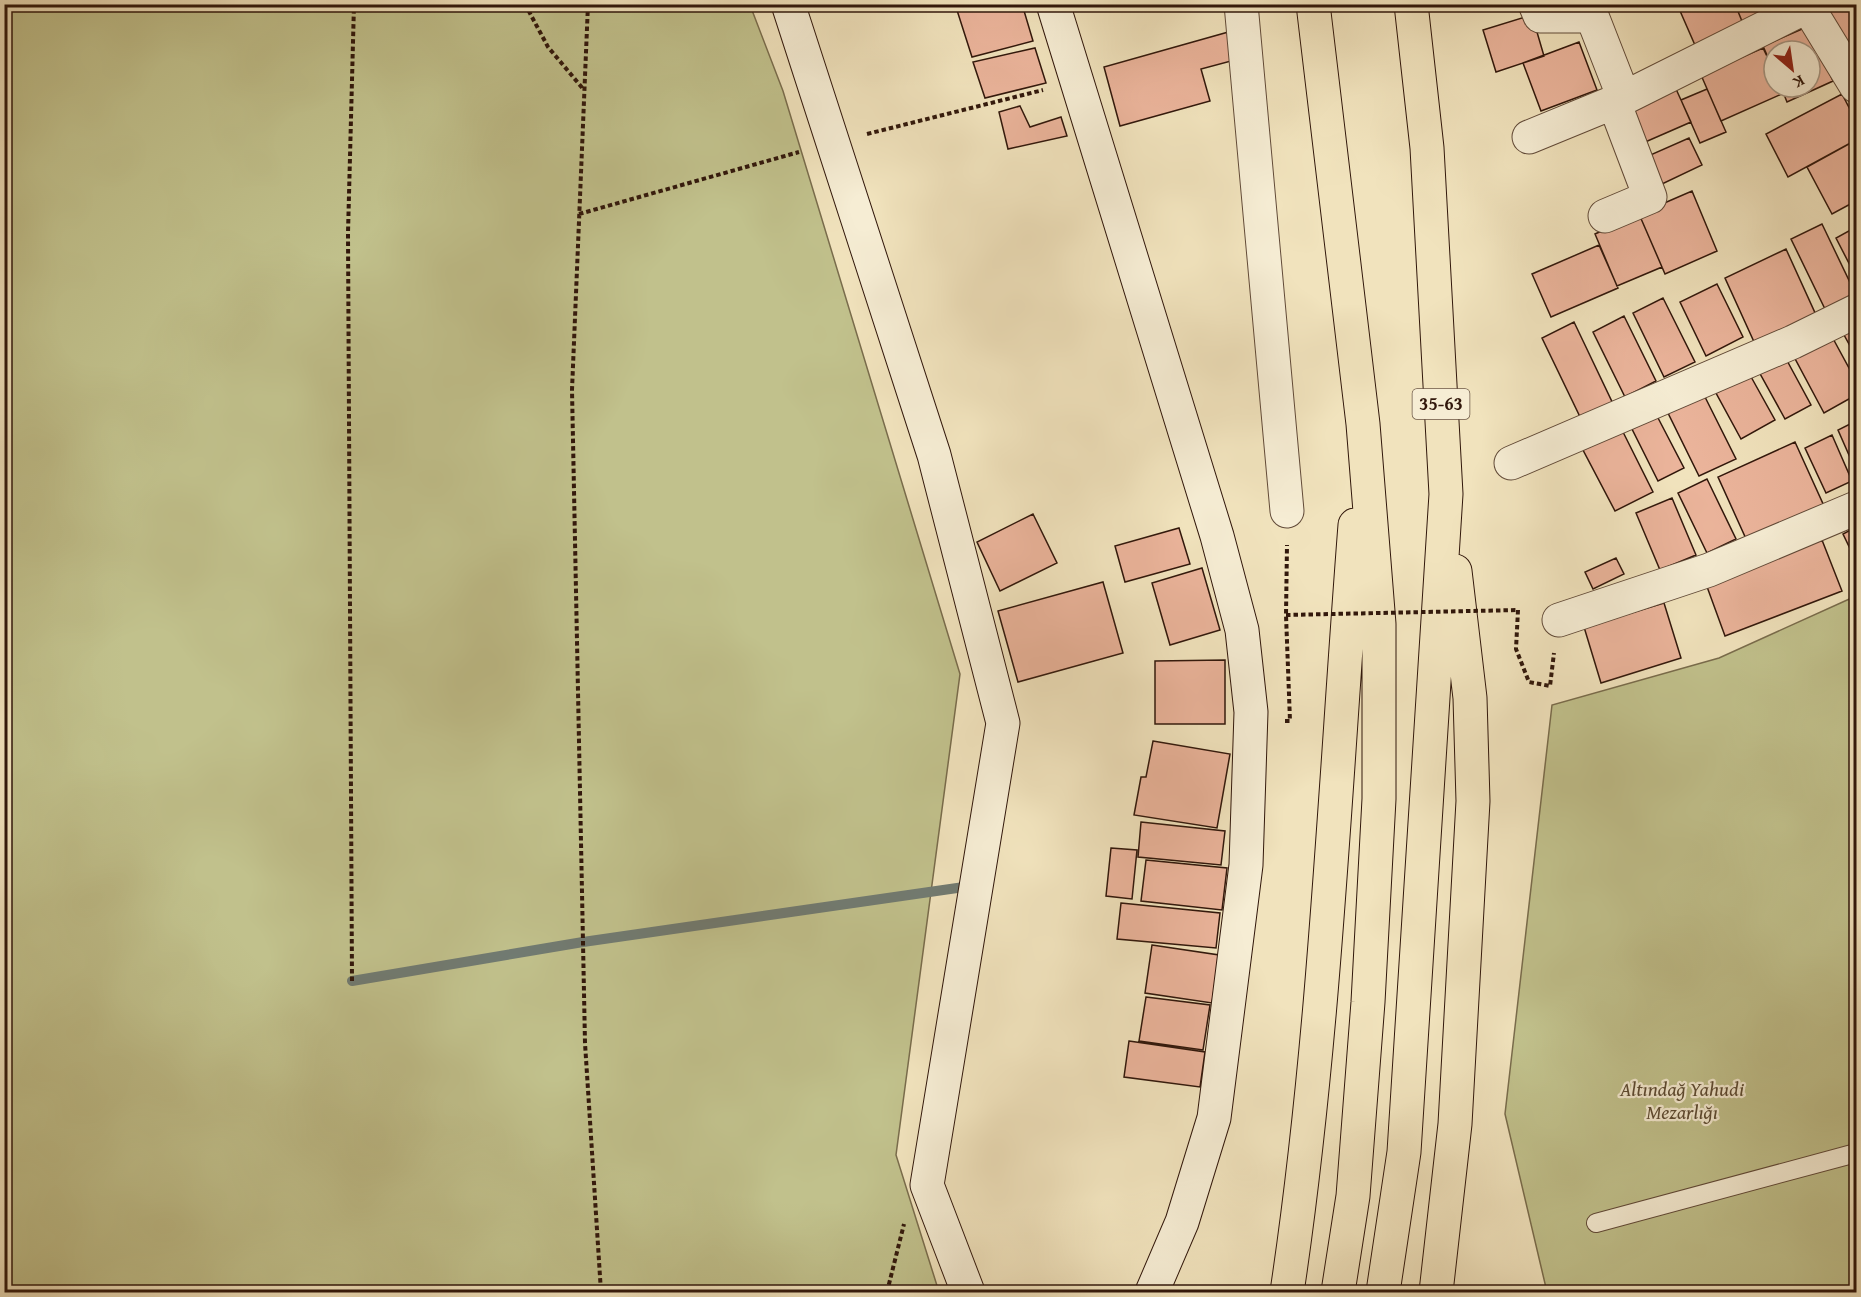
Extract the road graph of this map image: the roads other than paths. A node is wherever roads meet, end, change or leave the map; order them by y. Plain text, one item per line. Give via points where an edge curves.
1 (788, 4) edge
2 (1053, 4) edge
3 (1242, 4) edge
4 (1314, 4) edge
5 (1411, 4) edge
6 (1535, 4) edge
7 (1809, 6) edge
8 (1857, 86) edge
9 (1619, 100) junction
10 (1529, 137) dead end
11 (1605, 216) dead end
12 (1857, 311) edge
13 (1363, 424) junction
14 (1511, 463) dead end
15 (1446, 494) junction
16 (1857, 508) edge
17 (1287, 511) road end
18 (1559, 620) road end
19 (1857, 1153) edge
20 (1596, 1223) dead end
21 (968, 1293) edge
22 (1152, 1293) edge
23 (1287, 1293) edge
24 (1338, 1293) edge
25 (1383, 1293) edge
26 (1436, 1293) edge

1 - 21 street via 934,455 1003,723 927,1185
2 - 22 street via 1217,536 1242,630 1251,712 1246,865 1214,1118 1182,1222
3 - 17 street
4 - 13 main road
5 - 15 main road, 35-63 via 1427,148
6 - 9 street via 1540,16 1592,16
7 - 8 street
7 - 9 street
9 - 10 street
9 - 11 street via 1650,197
12 - 14 street
13 - 23 main road via 1318,1036
13 - 24 main road via 1379,624 1379,799 1353,1196
15 - 25 main road, 35-63 via 1404,1152
15 - 26 main road via 1470,698 1473,801 1456,1113
16 - 18 street via 1709,570
19 - 20 lane

